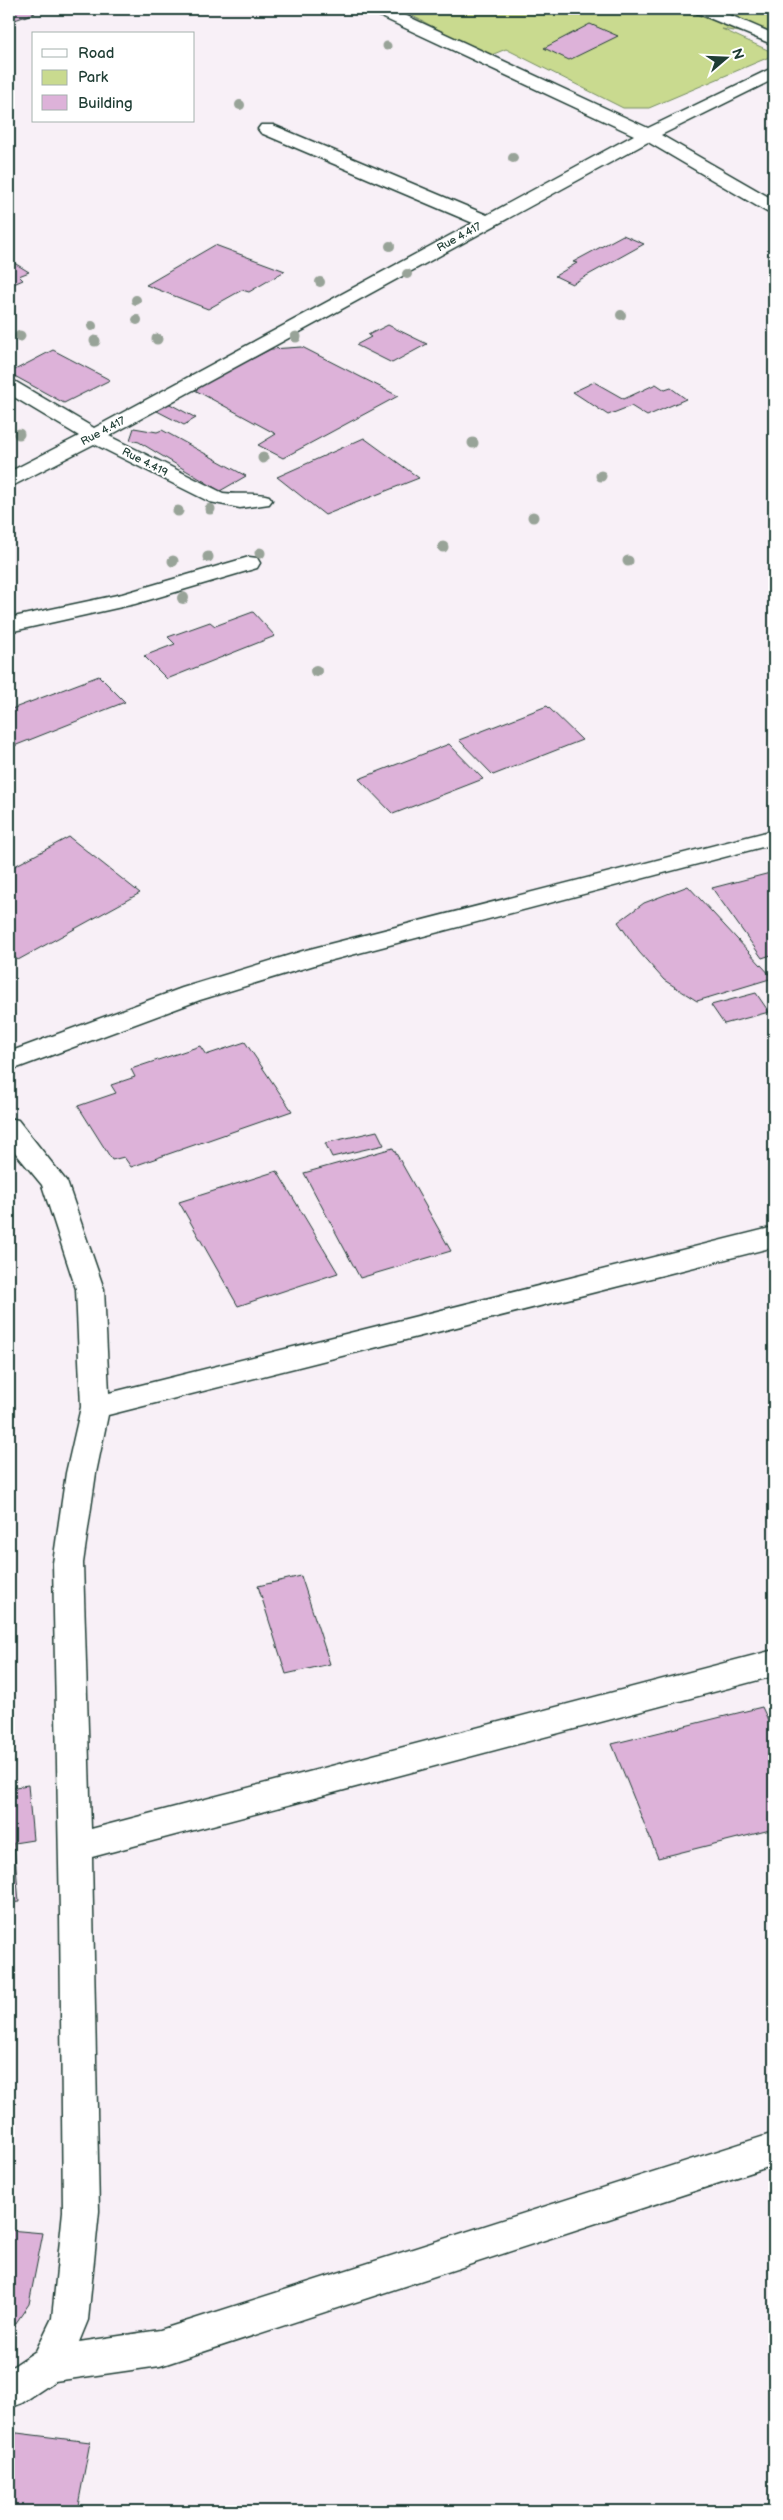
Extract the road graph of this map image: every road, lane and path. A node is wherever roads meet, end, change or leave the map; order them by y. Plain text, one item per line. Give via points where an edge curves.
1 (380, 9) edge
2 (703, 9) edge
3 (774, 40) edge
4 (774, 72) edge
5 (267, 129) dead end
6 (648, 135) junction
7 (774, 208) edge
8 (487, 222) junction
9 (9, 386) edge
10 (94, 436) junction
11 (9, 480) edge
12 (262, 500) dead end
13 (249, 563) dead end
14 (9, 625) edge
15 (774, 837) edge
16 (9, 1062) edge
17 (9, 1127) edge
18 (774, 1237) edge
19 (95, 1407) junction
20 (774, 1663) edge
21 (76, 1847) junction
22 (774, 2149) edge
23 (49, 2364) junction
24 (9, 2390) edge

1 - 6 street
2 - 3 street
4 - 6 street, Rue 4.417
5 - 8 street
6 - 7 street
6 - 8 street, Rue 4.417
8 - 10 street, Rue 4.417
9 - 10 street, Rue 4.419
10 - 11 street, Rue 4.417
10 - 12 street, Rue 4.419 via 217,498 240,502
13 - 14 street via 127,599
15 - 16 street via 315,956 191,994
17 - 19 street via 54,1182 90,1289
18 - 19 street
19 - 21 street via 81,1473 68,1563
20 - 21 street
21 - 23 street via 81,2211 70,2320
22 - 23 street via 160,2348
23 - 24 street

